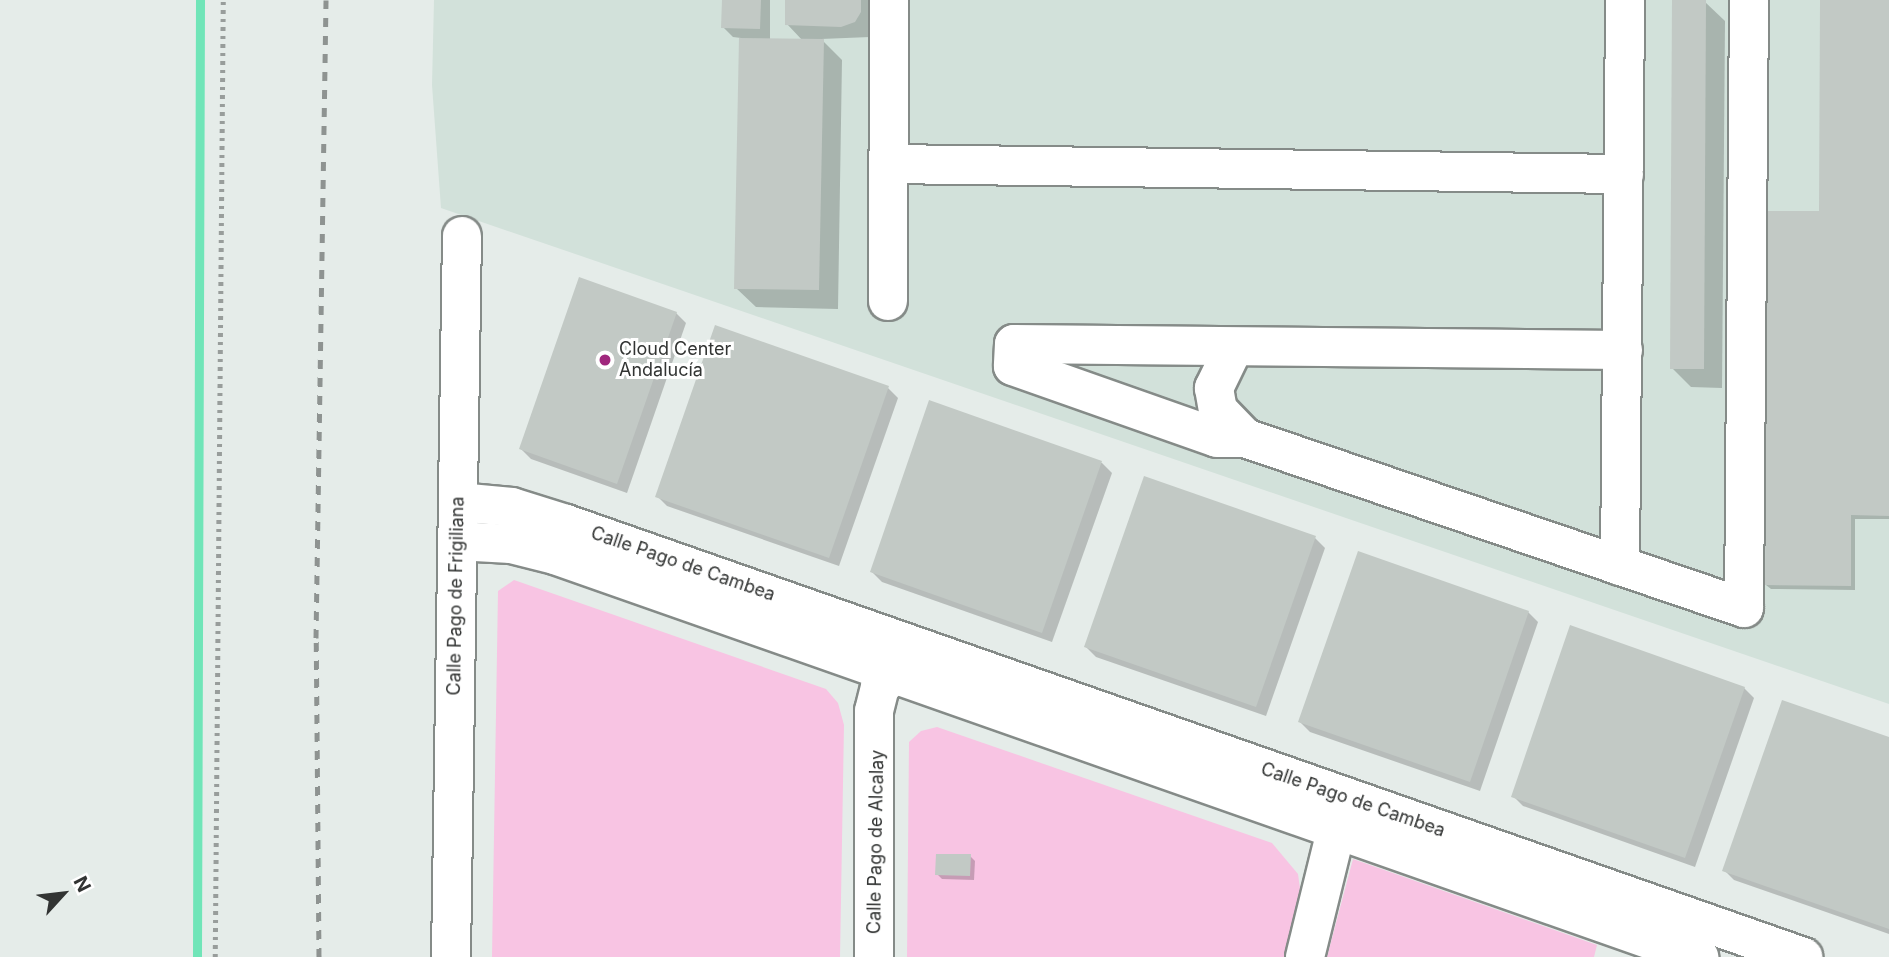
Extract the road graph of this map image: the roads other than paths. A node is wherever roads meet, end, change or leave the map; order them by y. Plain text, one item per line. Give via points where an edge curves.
1 (889, 0) edge
2 (1625, 0) edge
3 (1749, 0) edge
4 (888, 164) junction
5 (1624, 174) junction
6 (461, 236) dead end
7 (888, 302) dead end
8 (1234, 347) junction
9 (1623, 350) junction
10 (1245, 438) junction
11 (458, 502) junction
12 (457, 541) junction
13 (1620, 566) junction
14 (898, 659) junction
15 (1336, 831) junction
16 (451, 957) edge
17 (874, 957) edge
18 (1305, 957) edge
19 (1699, 957) edge
20 (1803, 957) edge

1 - 4 street
2 - 5 street
3 - 13 street via 1744,608
4 - 5 street
4 - 7 street
5 - 9 street
6 - 11 street, Calle Pago de Frigiliana
8 - 9 street
8 - 10 street via 1214,388 1218,410
8 - 10 street via 1014,344 1013,366 1217,438
9 - 13 street
10 - 13 street
11 - 12 street, Calle Pago de Frigiliana
11 - 14 street, Calle Pago de Cambea via 534,514
12 - 14 street, Calle Pago de Cambea via 511,544 555,555
12 - 16 street, Calle Pago de Frigiliana
14 - 15 street, Calle Pago de Cambea
14 - 17 street, Calle Pago de Alcalay via 880,687 874,710 878,728
14 - 20 street, Calle Pago de Cambea
15 - 18 street
15 - 19 street, Calle Pago de Cambea

